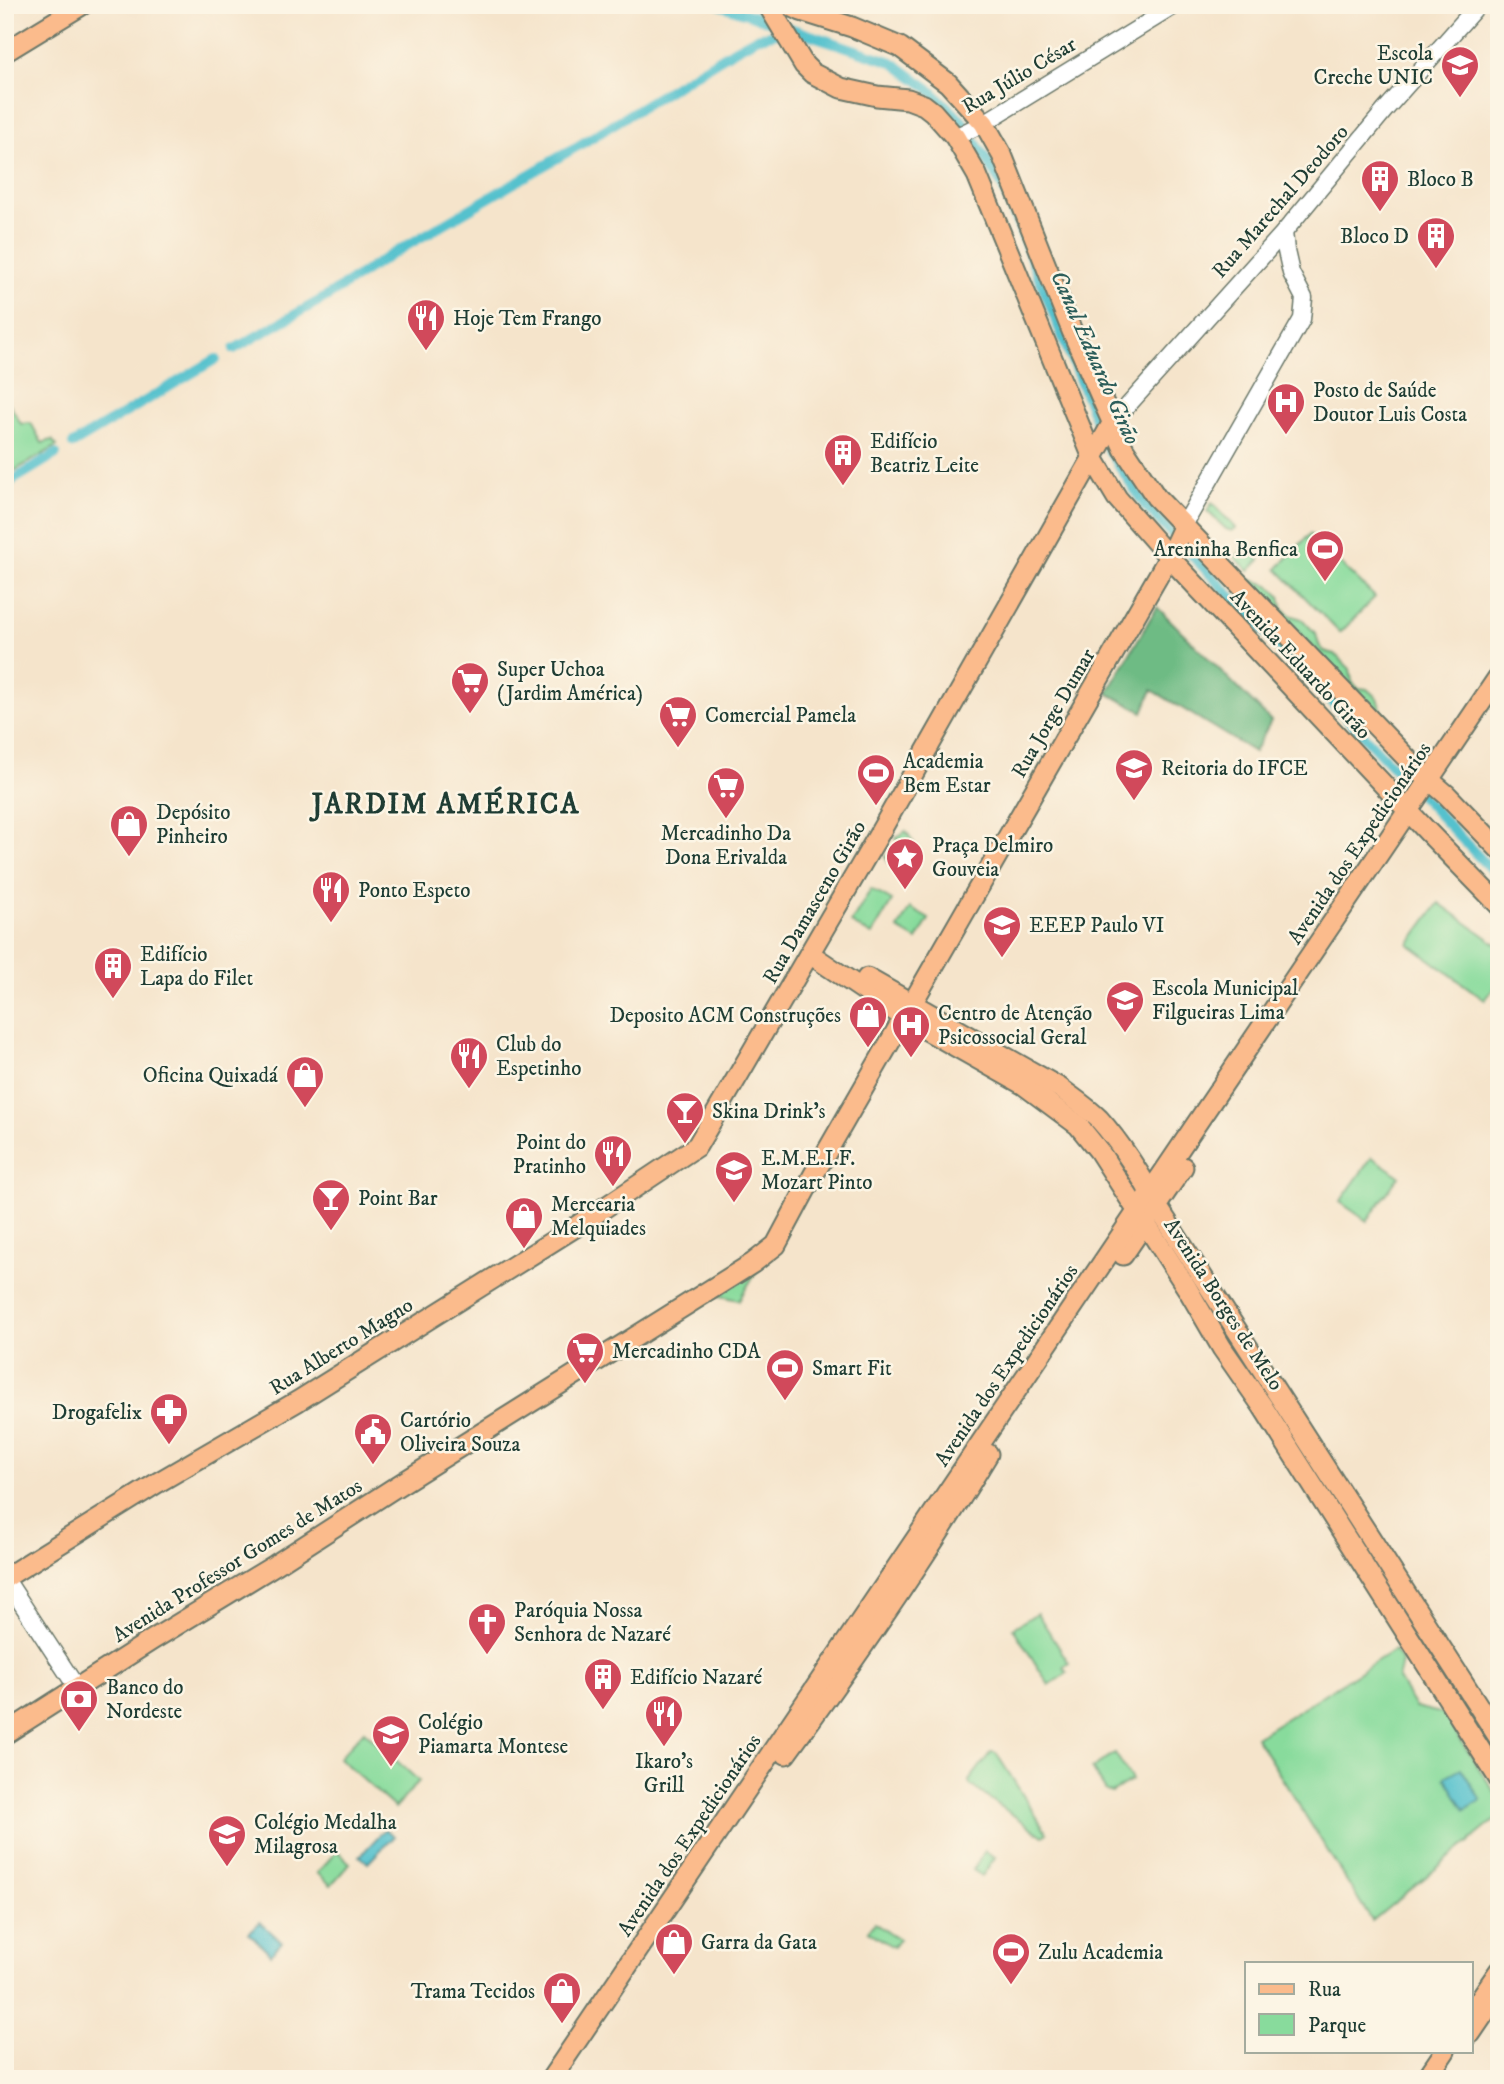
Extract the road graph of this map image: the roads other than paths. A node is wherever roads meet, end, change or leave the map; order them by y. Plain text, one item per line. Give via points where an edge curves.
1 (82, 5) edge
2 (1175, 5) edge
3 (1478, 5) edge
4 (783, 9) edge
5 (5, 52) edge
6 (981, 125) junction
7 (959, 136) junction
8 (1284, 232) junction
9 (1260, 257) junction
10 (1291, 273) junction
11 (1103, 440) junction
12 (1176, 542) junction
13 (1499, 676) edge
14 (1499, 700) edge
15 (1423, 799) junction
16 (1499, 849) edge
17 (1499, 905) edge
18 (812, 951) junction
19 (909, 1011) junction
20 (697, 1146) joint
21 (1154, 1198) junction
22 (1140, 1217) junction
23 (776, 1245) joint
24 (1279, 1394) junction
25 (1263, 1407) junction
26 (5, 1578) edge
27 (1430, 1669) junction
28 (1461, 1679) junction
29 (77, 1688) junction
30 (1467, 1728) junction
31 (5, 1734) edge
32 (1498, 1736) edge
33 (1499, 1779) edge
34 (1499, 1970) edge
35 (1499, 1992) edge
36 (1472, 2010) edge
37 (1472, 2032) edge
38 (1443, 2052) edge
39 (1458, 2052) edge
40 (551, 2079) edge
41 (564, 2079) edge
42 (1426, 2079) edge
43 (1440, 2079) edge

1 - 5 main road
2 - 6 street, Rua Júlio César
3 - 8 street, Rua Marechal Deodoro
4 - 6 main road, Avenida Eduardo Girão via 852,27 900,47 948,83
4 - 7 main road, Avenida Eduardo Girão via 785,34 812,73 849,90 918,102
6 - 7 street, Rua Júlio César
6 - 11 main road, Avenida Eduardo Girão via 1002,155 1077,343
7 - 11 main road, Avenida Eduardo Girão
8 - 9 street, Rua Marechal Deodoro
8 - 10 street, Rua Jorge Dumar
9 - 10 street via 1274,259
9 - 11 street, Rua Marechal Deodoro
10 - 12 street, Rua Jorge Dumar via 1304,298 1302,319
11 - 12 main road, Avenida Eduardo Girão via 1124,449 1156,496
11 - 12 main road, Avenida Eduardo Girão via 1117,498
11 - 18 main road, Rua Damasceno Girão
12 - 15 main road, Avenida Eduardo Girão
12 - 15 main road, Avenida Eduardo Girão
12 - 19 main road, Rua Jorge Dumar
13 - 15 main road, Avenida dos Expedicionários
14 - 15 main road, Avenida dos Expedicionários
15 - 16 main road, Avenida Eduardo Girão
15 - 17 main road, Avenida Eduardo Girão
15 - 21 main road, Avenida dos Expedicionários
18 - 19 main road, Avenida Borges de Melo
18 - 20 main road, Rua Damasceno Girão
19 - 21 main road, Avenida Borges de Melo via 1060,1088 1085,1106 1110,1132
19 - 22 main road, Avenida Borges de Melo via 1068,1116 1099,1150
19 - 23 main road, Rua Jorge Dumar
20 - 26 main road, Rua Alberto Magno via 320,1387
21 - 22 main road, Avenida dos Expedicionários
21 - 24 main road, Avenida Borges de Melo
22 - 25 main road, Avenida Borges de Melo
22 - 40 main road, Avenida dos Expedicionários
22 - 41 main road, Avenida dos Expedicionários via 901,1590
23 - 29 main road, Avenida Professor Gomes de Matos
24 - 25 main road
24 - 28 main road, Avenida Borges de Melo
25 - 27 main road, Avenida Borges de Melo
26 - 29 street
27 - 28 main road via 1450,1683
27 - 30 main road, Avenida Borges de Melo
28 - 32 main road, Avenida Borges de Melo
29 - 31 main road, Avenida Professor Gomes de Matos
30 - 32 main road via 1469,1715 1477,1715
30 - 33 main road, Avenida Borges de Melo
34 - 36 main road
35 - 37 main road
38 - 42 main road
39 - 43 main road

